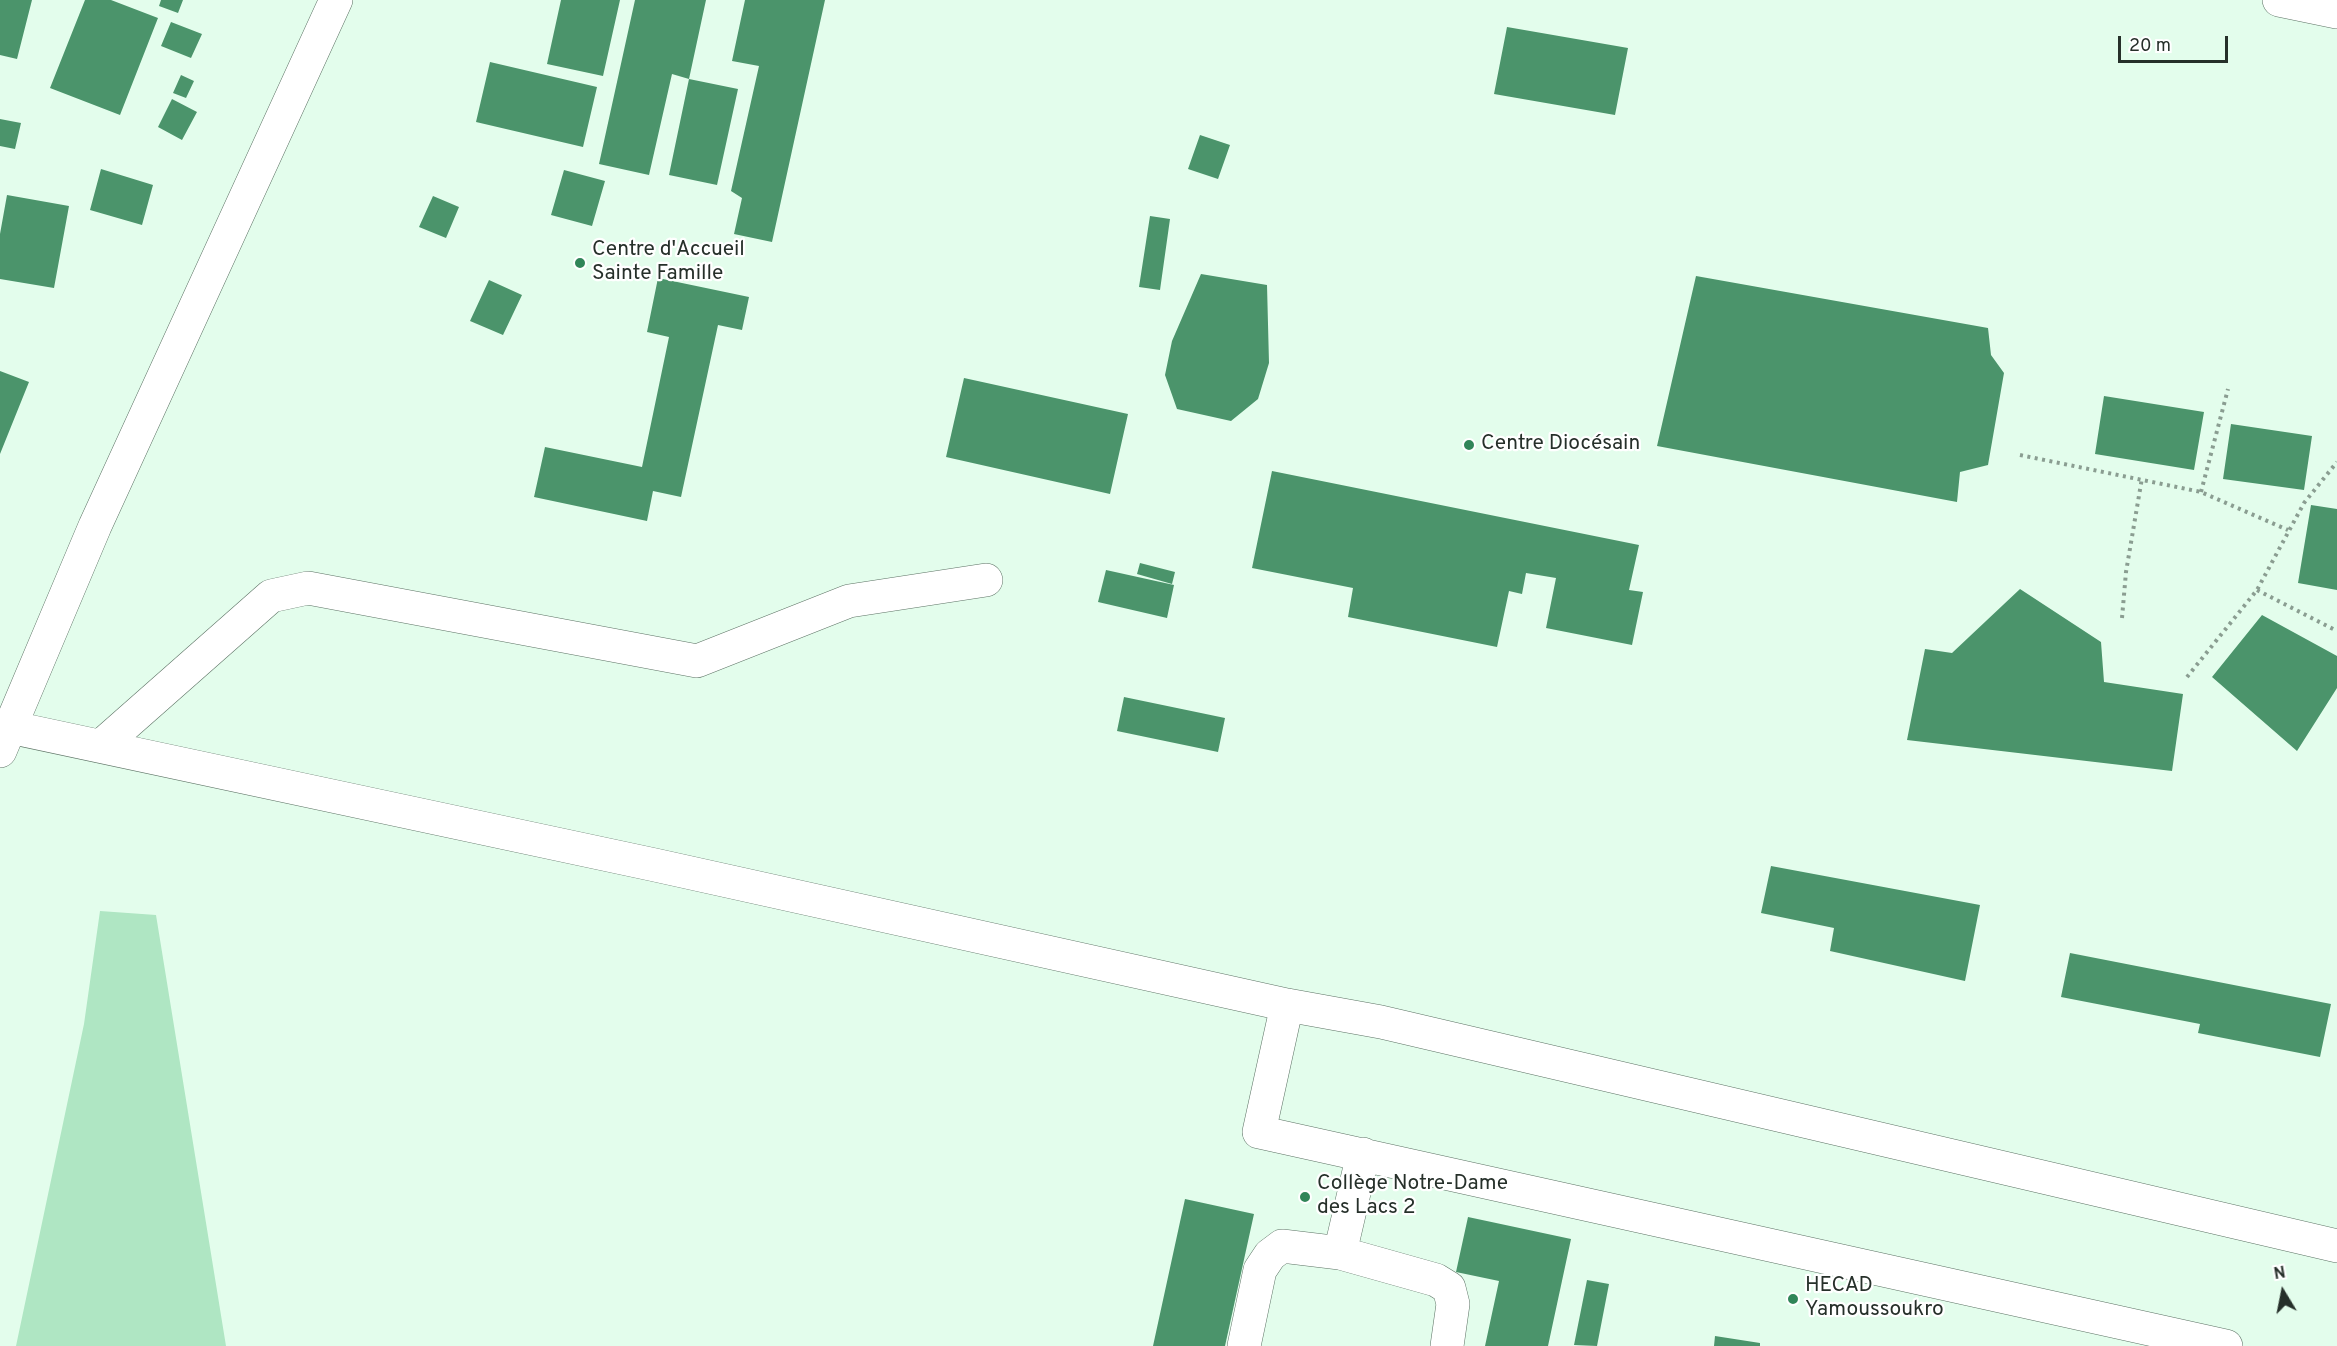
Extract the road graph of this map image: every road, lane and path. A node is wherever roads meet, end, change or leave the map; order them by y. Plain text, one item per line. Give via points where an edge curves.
1 (336, 0) edge
2 (2279, 0) edge
3 (2337, 12) edge
4 (2228, 389) dead end
5 (2020, 455) dead end
6 (2337, 462) edge
7 (2142, 478) junction
8 (2202, 492) junction
9 (2288, 530) junction
10 (986, 580) dead end
11 (2257, 590) junction
12 (2122, 618) dead end
13 (2337, 631) edge
14 (2187, 677) dead end
15 (3, 734) edge
16 (101, 746) junction
17 (1287, 1005) junction
18 (1363, 1154) junction
19 (2337, 1246) edge
20 (1340, 1253) junction
21 (1244, 1346) edge
22 (1447, 1346) edge
23 (2226, 1346) edge

1 - 15 street
2 - 3 street
4 - 8 path
5 - 7 path
6 - 9 path
7 - 8 path
7 - 12 path
8 - 9 path
9 - 11 path
10 - 16 street via 849,601 698,661 308,588 272,596
11 - 13 path
11 - 14 path
15 - 16 street
16 - 17 street
17 - 18 street via 1259,1132
17 - 19 street via 1381,1022
18 - 20 street
18 - 23 street
20 - 21 street via 1282,1246 1270,1255 1260,1270
20 - 22 street via 1436,1280 1449,1288 1453,1304

